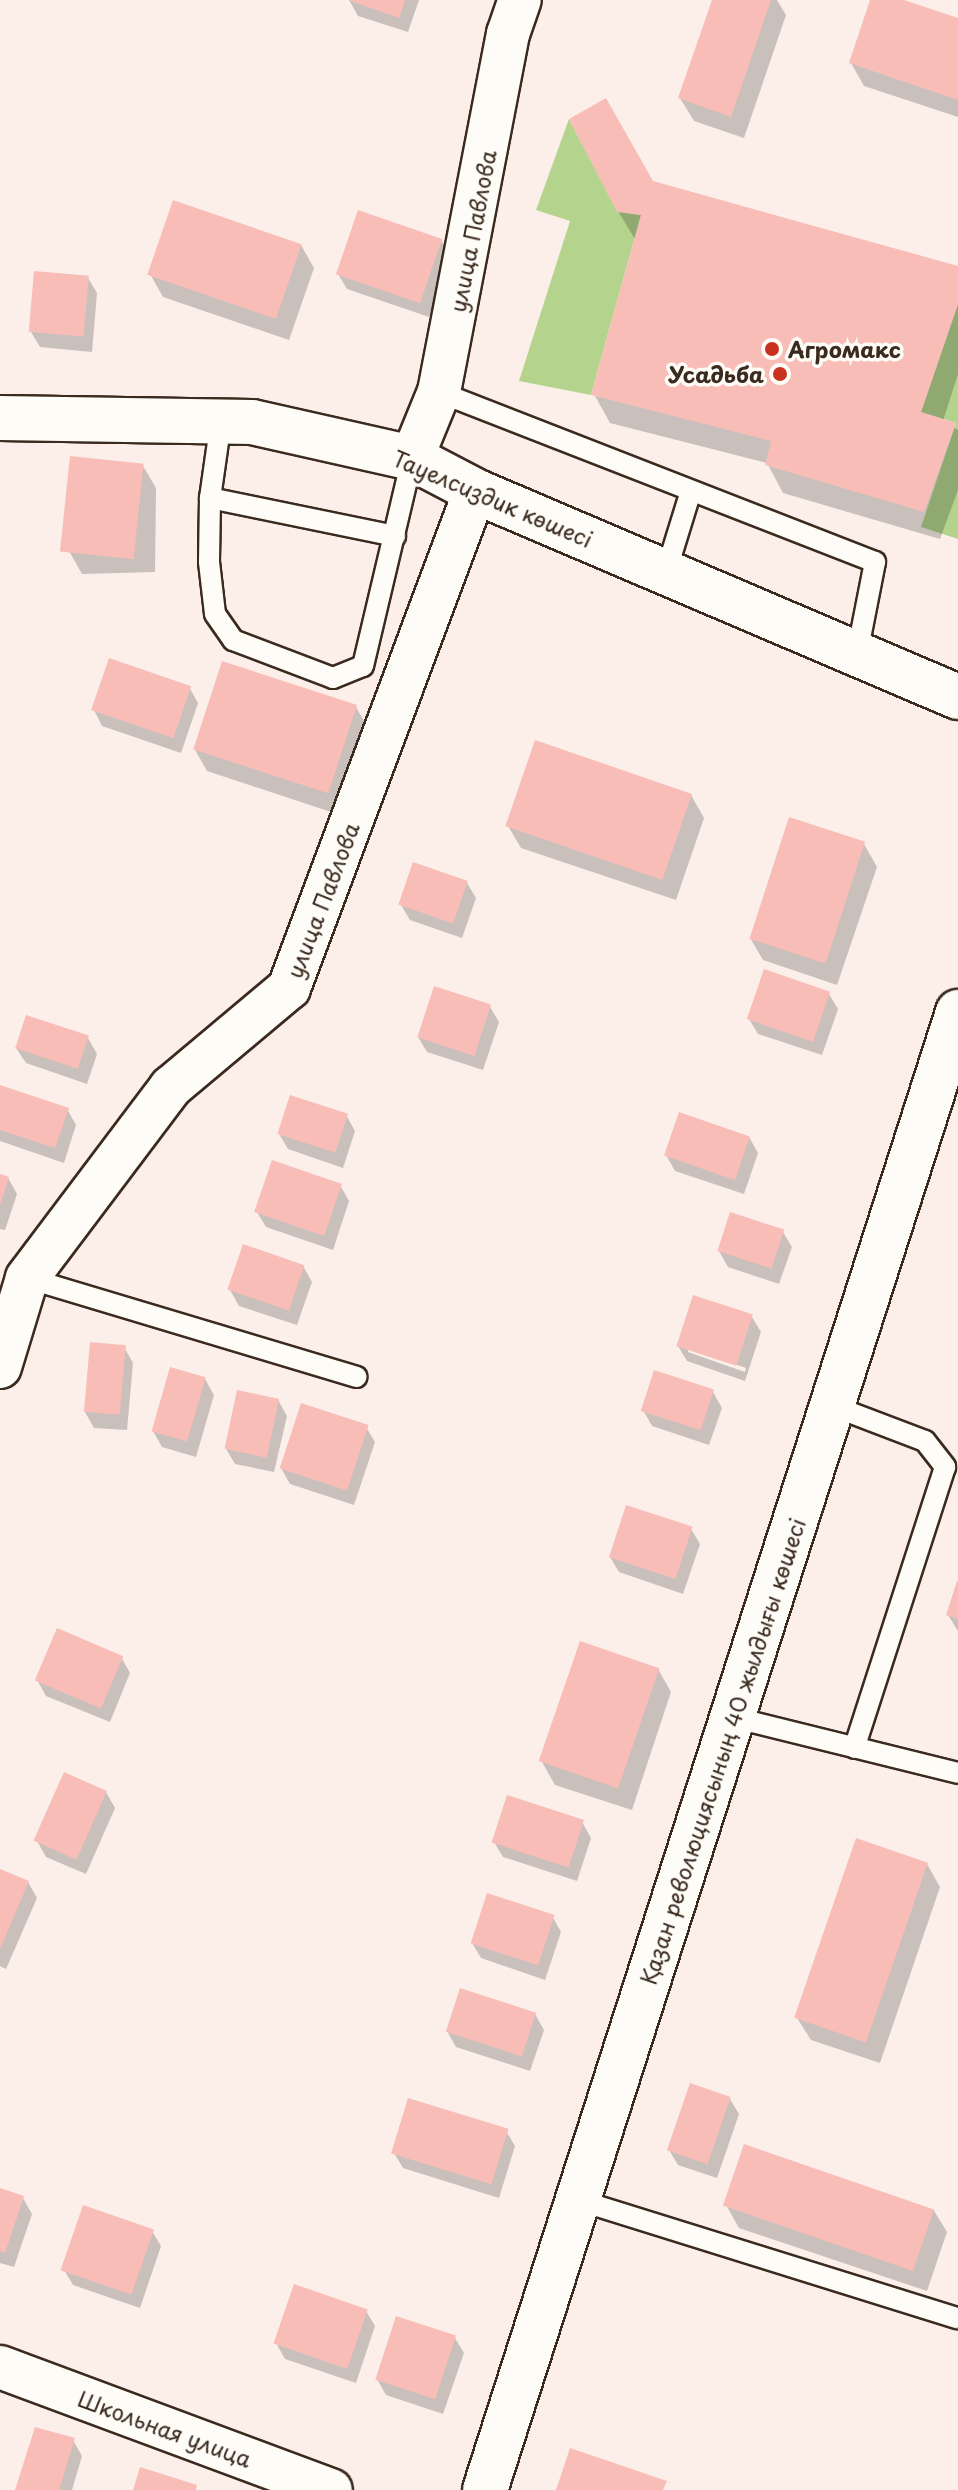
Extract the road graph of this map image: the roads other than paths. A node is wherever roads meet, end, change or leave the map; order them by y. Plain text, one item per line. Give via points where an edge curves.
1 (520, 0) edge
2 (439, 392) junction
3 (0, 418) edge
4 (221, 421) junction
5 (412, 458) junction
6 (475, 491) junction
7 (690, 494) junction
8 (210, 498) junction
9 (395, 536) junction
10 (666, 572) junction
11 (857, 654) junction
12 (958, 697) edge
13 (958, 1012) edge
14 (27, 1278) junction
15 (0, 1367) edge
16 (356, 1377) dead end
17 (833, 1406) junction
18 (732, 1717) junction
19 (854, 1748) junction
20 (958, 1773) edge
21 (578, 2200) junction
22 (958, 2318) edge
23 (0, 2367) edge
24 (331, 2490) edge
25 (485, 2490) edge

1 - 2 street, улица Павлова via 508,34
2 - 5 street, улица Павлова
2 - 7 lane
3 - 4 street, Тауелсиздик көшесі
4 - 5 street, Тауелсиздик көшесі via 313,434
4 - 8 lane
5 - 6 street, Тауелсиздик көшесі
5 - 9 lane
6 - 10 street, Тауелсиздик көшесі
6 - 14 street, улица Павлова via 289,988 171,1087
7 - 10 lane
7 - 11 lane via 875,562
8 - 9 lane
8 - 9 lane via 209,562 215,614 221,623 233,640 333,678 363,666
10 - 11 street, Тауелсиздик көшесі
11 - 12 street, Тауелсиздик көшесі
13 - 17 street, Қазан революциясының 40 жылдығы көшесі
14 - 15 street, улица Павлова
14 - 16 lane
17 - 18 street, Қазан революциясының 40 жылдығы көшесі
17 - 19 lane via 925,1441 945,1467
18 - 19 lane
18 - 21 street, Қазан революциясының 40 жылдығы көшесі
19 - 20 lane
21 - 22 lane
21 - 25 street, Қазан революциясының 40 жылдығы көшесі
23 - 24 street, Школьная улица

